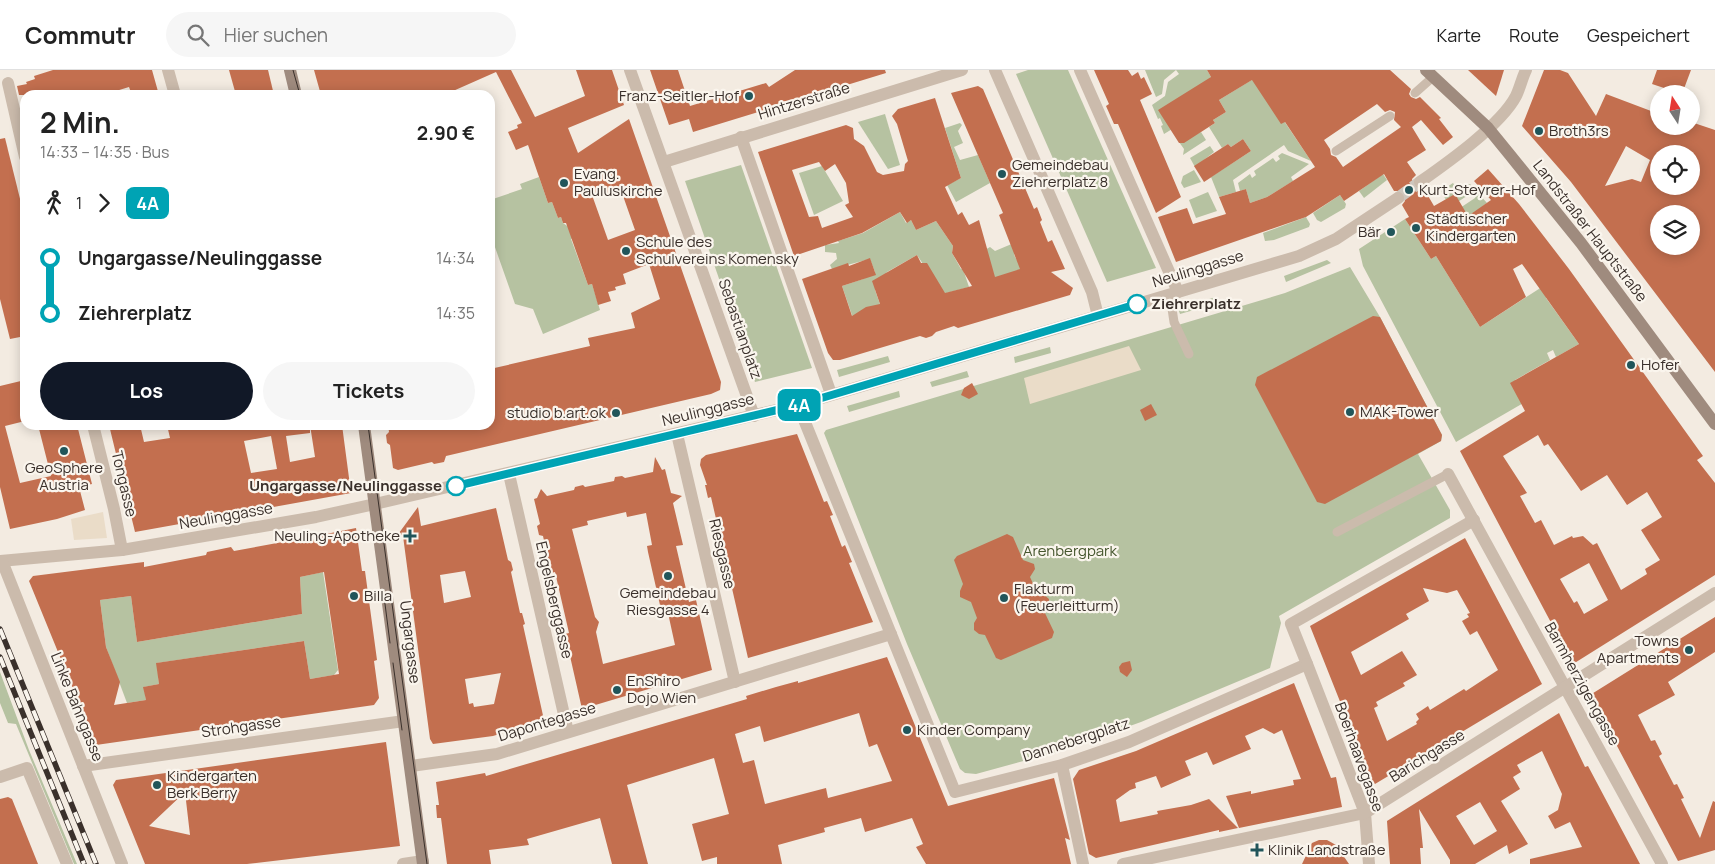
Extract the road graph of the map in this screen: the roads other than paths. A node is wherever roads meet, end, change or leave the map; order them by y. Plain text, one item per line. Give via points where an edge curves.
1 (168, 70) edge
2 (290, 70) edge
3 (630, 70) edge
4 (962, 70) edge
5 (996, 70) edge
6 (1080, 70) edge
7 (1526, 70) edge
8 (1430, 73) edge
9 (8, 83) dead end
10 (174, 90) edge
11 (295, 90) edge
12 (1415, 93) dead end
13 (1390, 116) dead end
14 (1488, 128) junction
15 (20, 135) edge
16 (742, 137) junction
17 (1336, 151) dead end
18 (664, 162) junction
19 (1420, 182) tunnel mouth
20 (1398, 198) tunnel mouth
21 (1174, 293) junction
22 (1098, 316) junction
23 (1190, 354) dead end
24 (831, 394) junction
25 (798, 405) junction
26 (754, 416) junction
27 (1715, 424) edge
28 (94, 430) edge
29 (365, 430) edge
30 (677, 434) junction
31 (508, 474) junction
32 (1448, 474) joint
33 (376, 504) junction
34 (1474, 520) junction
35 (1337, 532) dead end
36 (122, 550) junction
37 (1, 561) edge
38 (1715, 593) edge
39 (891, 634) junction
40 (1307, 664) junction
41 (735, 682) junction
42 (1565, 688) junction
43 (404, 721) junction
44 (568, 732) junction
45 (1062, 764) junction
46 (83, 766) junction
47 (411, 766) junction
48 (0, 777) edge
49 (1366, 814) junction
50 (423, 863) edge
51 (67, 864) edge
52 (122, 864) edge
53 (402, 864) edge
54 (1083, 864) edge
55 (1123, 864) edge
56 (1369, 864) edge
57 (1662, 864) edge

1 - 10 street
2 - 11 main road
3 - 18 street, Sebastianplatz
4 - 16 street, Hintzerstraße
5 - 22 street via 1092,292
6 - 21 street
7 - 14 street via 1516,96
8 - 12 lane
8 - 14 main road, Landstraßer Hauptstraße
9 - 15 street
13 - 17 lane
14 - 19 street
14 - 27 main road, Landstraßer Hauptstraße via 1581,243
16 - 18 street
16 - 24 street
18 - 26 street, Sebastianplatz
20 - 21 street, Neulinggasse via 1336,239 1299,256
21 - 22 street, Neulinggasse
21 - 23 lane via 1174,322
22 - 24 street, Neulinggasse
24 - 25 street, Neulinggasse
25 - 26 street, Neulinggasse
25 - 39 street, Dannebergplatz
26 - 30 street, Neulinggasse
28 - 36 street, Tongasse
29 - 33 main road, Ungargasse
30 - 31 street, Neulinggasse
30 - 41 street, Riesgasse
31 - 33 street, Neulinggasse
31 - 44 street, Engelsberggasse
32 - 34 street
32 - 35 lane
33 - 36 street, Neulinggasse
33 - 43 main road, Ungargasse
34 - 40 street via 1291,624
34 - 42 street, Barmherzigengasse
36 - 37 street, Neulinggasse
37 - 46 street, Linke Bahngasse
38 - 42 street, Barichgasse
39 - 41 street, Dapontegasse
39 - 45 street, Dannebergplatz via 955,792
40 - 45 street, Dannebergplatz via 1129,742
40 - 49 street, Boerhaavegasse
41 - 44 street, Dapontegasse
42 - 49 street, Barichgasse
42 - 57 street, Barmherzigengasse
43 - 46 street, Strohgasse
43 - 47 main road, Ungargasse
44 - 47 street, Dapontegasse via 497,754
45 - 54 street
46 - 52 street, Linke Bahngasse
47 - 50 main road, Ungargasse
48 - 51 street via 28,768
49 - 55 street, Barichgasse
49 - 56 street, Boerhaavegasse
50 - 53 street

